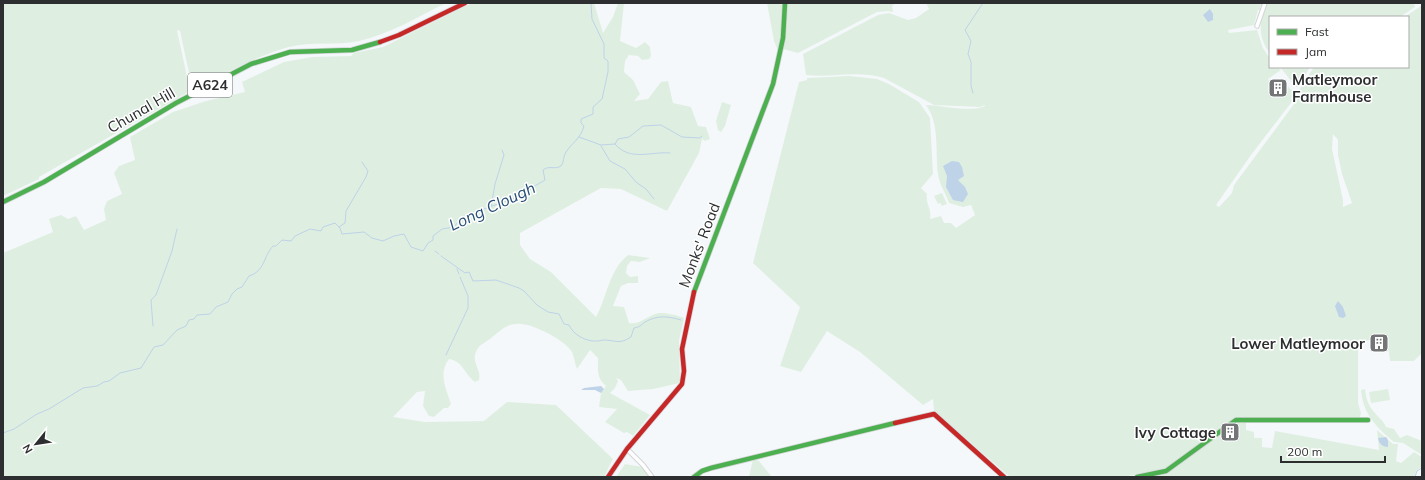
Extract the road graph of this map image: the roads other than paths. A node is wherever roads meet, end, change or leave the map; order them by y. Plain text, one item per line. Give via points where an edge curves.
1 (465, 3) edge
2 (785, 3) edge
3 (1265, 3) edge
4 (1257, 26) dead end
5 (3, 202) edge
6 (1368, 420) dead end
7 (627, 449) junction
8 (608, 477) edge
9 (652, 477) edge
10 (694, 477) edge
11 (1004, 477) edge
12 (1137, 477) edge

1 - 5 street, Chunal Hill / A624 via 385,41 361,49 290,52 251,64 169,107 44,182
2 - 7 street, Monks' Road via 783,38 773,84 694,291 682,349 682,384
3 - 4 street
6 - 12 street via 1236,420 1169,469
7 - 8 street, Monks' Road
7 - 9 street
10 - 11 street via 702,470 934,414

